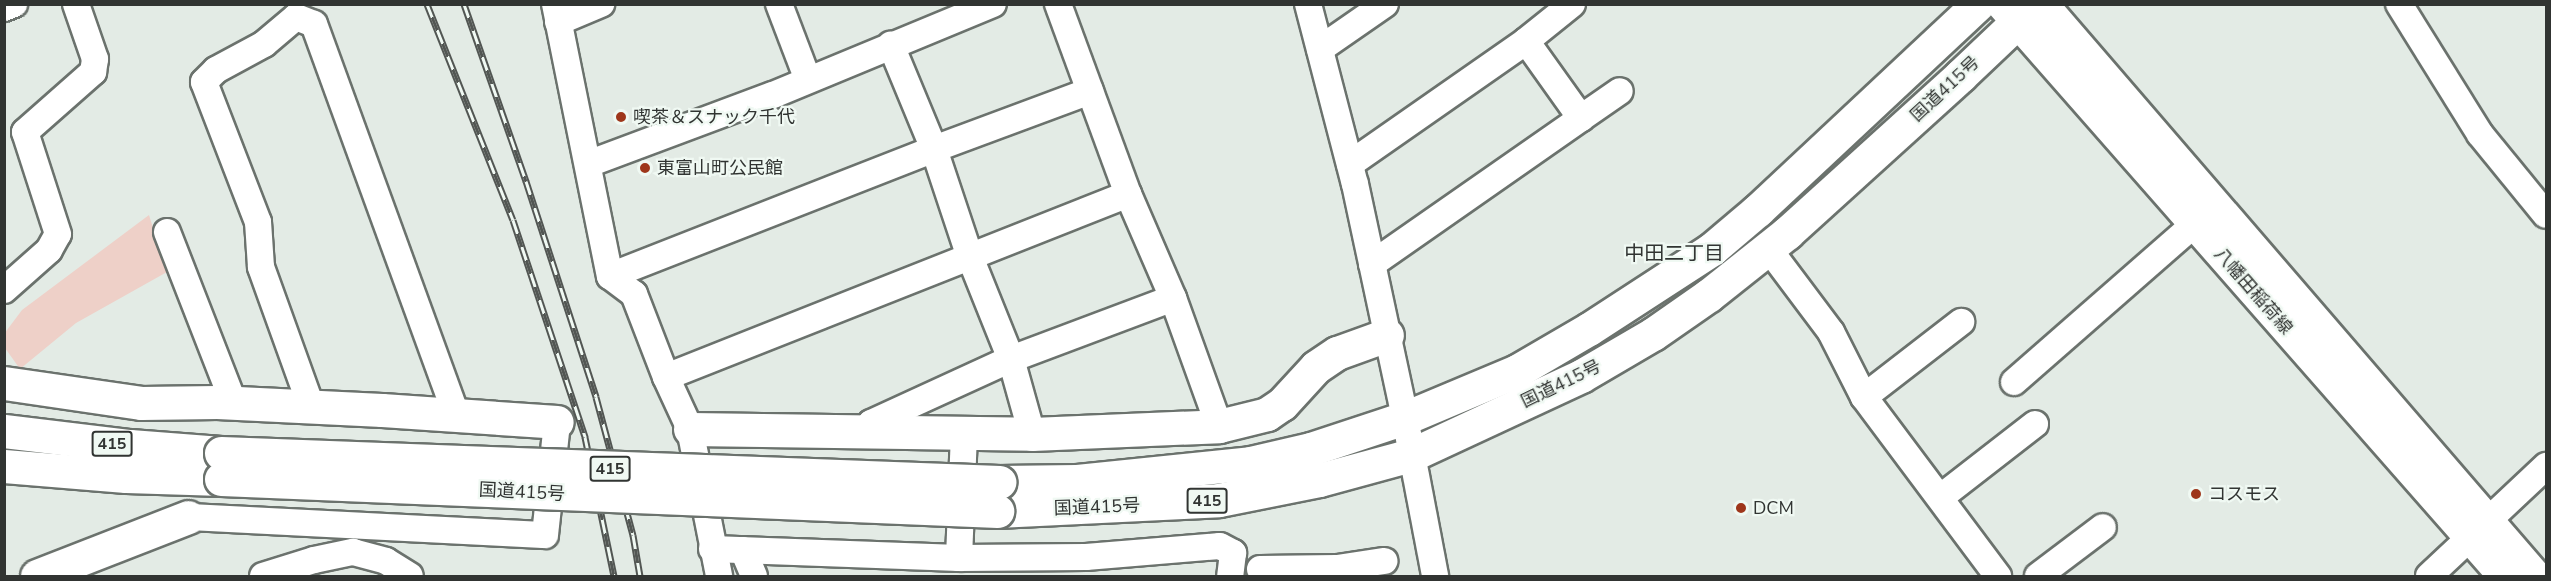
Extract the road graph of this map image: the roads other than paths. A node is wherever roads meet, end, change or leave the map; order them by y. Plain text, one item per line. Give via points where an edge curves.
1 (14, 4) edge
2 (76, 4) edge
3 (601, 4) edge
4 (779, 4) edge
5 (993, 4) edge
6 (1058, 4) edge
7 (1308, 4) edge
8 (1385, 4) edge
9 (1572, 4) edge
10 (1978, 4) edge
11 (2399, 4) edge
12 (4, 8) edge
13 (2024, 9) edge
14 (556, 13) edge
15 (1526, 41) junction
16 (891, 45) junction
17 (1320, 49) junction
18 (808, 80) junction
19 (1090, 91) junction
20 (1620, 91) dead end
21 (1581, 118) junction
22 (934, 149) junction
23 (588, 164) junction
24 (1350, 164) junction
25 (1128, 194) junction
26 (2205, 214) junction
27 (2547, 215) edge
28 (167, 232) dead end
29 (1767, 248) junction
30 (970, 256) junction
31 (1372, 264) junction
32 (610, 276) junction
33 (4, 290) edge
34 (1173, 298) junction
35 (1961, 322) dead end
36 (1388, 335) junction
37 (1011, 358) junction
38 (666, 377) junction
39 (2014, 382) dead end
40 (4, 383) edge
41 (1864, 397) junction
42 (234, 404) junction
43 (311, 406) junction
44 (456, 415) junction
45 (1405, 418) junction
46 (557, 422) joint
47 (2035, 424) dead end
48 (1219, 426) junction
49 (690, 429) junction
50 (4, 431) edge
51 (865, 431) junction
52 (964, 433) junction
53 (1032, 434) junction
54 (1411, 455) junction
55 (4, 466) edge
56 (221, 466) junction
57 (2547, 466) edge
58 (998, 496) junction
59 (1941, 497) junction
60 (188, 518) joint
61 (2103, 526) dead end
62 (2478, 530) junction
63 (712, 549) junction
64 (742, 550) junction
65 (959, 558) junction
66 (1384, 561) dead end
67 (1260, 569) dead end
68 (1338, 572) edge
69 (37, 576) edge
70 (263, 576) edge
71 (411, 576) edge
72 (719, 576) edge
73 (754, 576) edge
74 (1230, 576) edge
75 (1435, 576) edge
76 (1998, 576) edge
77 (2038, 576) edge
78 (2429, 576) edge
79 (2505, 576) edge
80 (2534, 576) edge

1 - 12 street
2 - 33 street via 95,59 93,72 25,132 58,234 49,250
3 - 14 street
4 - 18 street
5 - 16 street
6 - 19 street
7 - 17 street
8 - 17 street
9 - 15 street
10 - 45 main road, 国道415号 / 415 via 1712,249 1517,371
11 - 27 street via 2480,134
13 - 26 main road, 八幡田稲荷線
13 - 29 main road, 国道415号 / 415 via 1882,147
14 - 23 street
15 - 21 street
15 - 24 street
16 - 18 street
16 - 22 street
17 - 24 street
18 - 23 street
19 - 22 street
19 - 25 street
20 - 21 street
21 - 31 street
22 - 30 street
22 - 32 street
23 - 32 street
24 - 31 street
25 - 30 street
25 - 34 street
26 - 39 street
26 - 62 main road, 八幡田稲荷線
28 - 42 street
29 - 41 street via 1831,332
29 - 54 main road, 国道415号 / 415 via 1709,295 1612,358
30 - 37 street
30 - 38 street
31 - 36 street
32 - 38 street via 633,294
34 - 37 street
34 - 48 street
35 - 41 street
36 - 45 street
36 - 48 main road via 1337,353 1316,367 1282,404 1267,414
37 - 51 street via 871,423
37 - 53 street
38 - 49 street
40 - 42 main road via 141,402
41 - 59 street
42 - 43 main road
43 - 44 main road
43 - 44 street via 261,267 258,222 204,82 216,70 264,44 296,17 314,24
44 - 46 main road
45 - 54 street
45 - 58 main road, 国道415号 / 415 via 1311,449 1250,463 1077,481
46 - 60 street via 545,535
47 - 59 street
48 - 53 main road
49 - 51 main road
49 - 63 street
50 - 56 main road, 国道415号 / 415 via 130,446
51 - 52 main road
52 - 53 main road
52 - 65 street
54 - 58 main road, 国道415号 / 415 via 1319,480 1219,500
54 - 75 street
55 - 56 main road, 国道415号 / 415 via 126,476
56 - 58 main road, 国道415号 / 415, bridge
57 - 62 street
59 - 76 street
60 - 69 main road
61 - 77 street
62 - 78 street
62 - 79 main road, 八幡田稲荷線
62 - 80 main road, 八幡田稲荷線
63 - 64 street
63 - 72 street
64 - 65 street
64 - 73 street
65 - 74 street via 1086,556 1220,546 1233,553
66 - 68 street
67 - 68 street
70 - 71 street via 353,552 386,561

